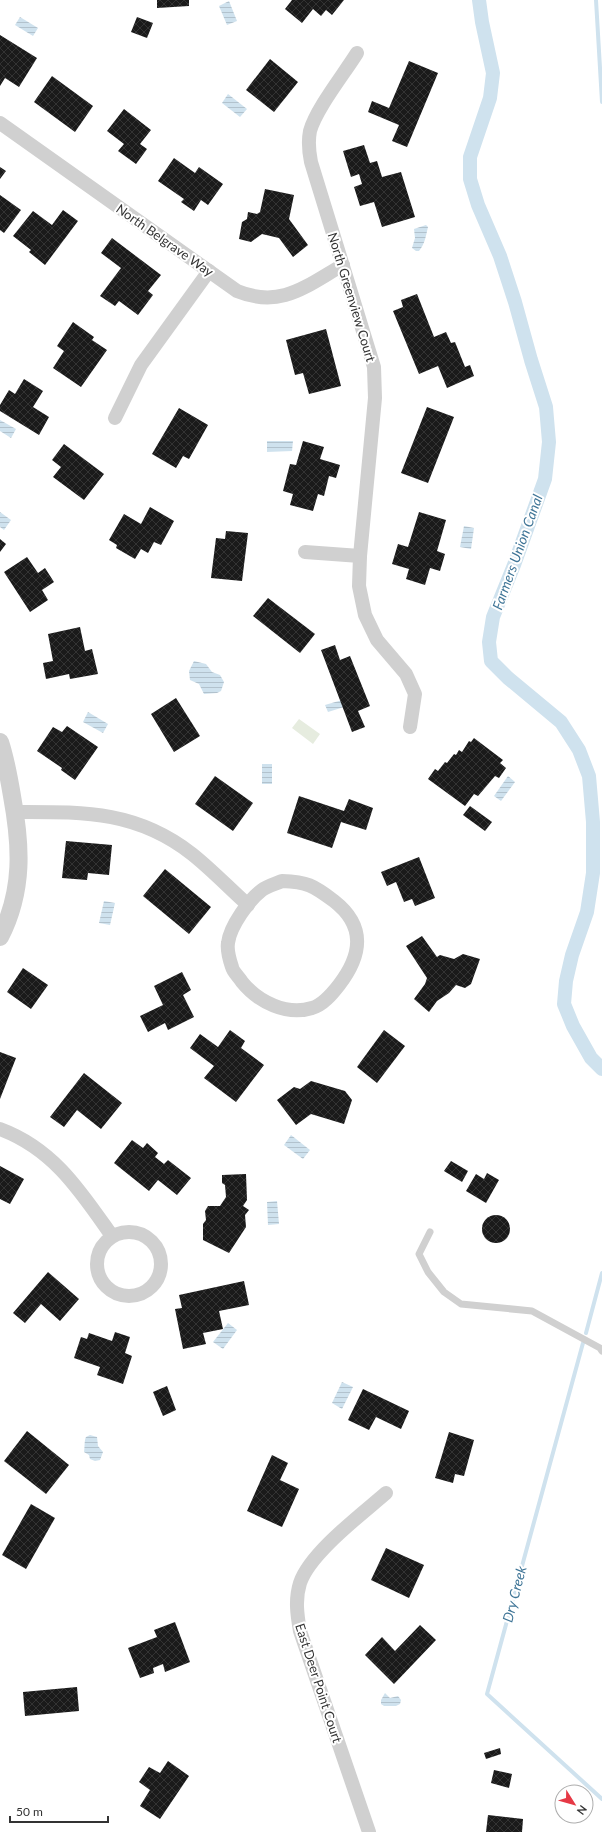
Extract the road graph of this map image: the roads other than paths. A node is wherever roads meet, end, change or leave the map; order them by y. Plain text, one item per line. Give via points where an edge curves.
1 (357, 53) dead end
2 (0, 123) edge
3 (343, 265) junction
4 (209, 271) junction
5 (115, 418) dead end
6 (305, 552) dead end
7 (360, 556) junction
8 (410, 727) dead end
9 (0, 742) edge
10 (15, 812) junction
11 (248, 905) junction
12 (0, 936) edge
13 (0, 1129) edge
14 (430, 1232) dead end
15 (112, 1236) junction
16 (602, 1351) edge
17 (386, 1493) dead end
18 (369, 1832) edge

1 - 3 street, North Greenview Court via 315,117 309,147 311,162
2 - 4 street, North Belgrave Way
3 - 4 street, North Belgrave Way via 296,291 281,297 267,298 252,297 237,291
3 - 7 street, North Greenview Court via 370,353 375,383
4 - 5 street via 141,365
6 - 7 street
7 - 8 street, North Greenview Court via 359,586 365,615 377,640 406,674 415,694
9 - 10 street
10 - 11 street via 89,812 142,825 169,838 192,854
10 - 12 street via 20,860 17,886 12,909
11 - 11 street via 263,889 282,881 302,882 320,890 344,909 356,928 358,951 349,973 330,997 313,1008 287,1011 267,1002 246,987 232,968 228,943 236,921
13 - 15 street via 32,1145 56,1163
14 - 16 lane via 419,1254 428,1272 444,1292 461,1304 532,1312
15 - 15 street via 133,1231 152,1240 158,1249 161,1259 159,1275 150,1288 141,1294 120,1295 110,1290 98,1274 98,1258 104,1243
17 - 18 street, East Deer Point Court via 321,1551 307,1568 300,1582 297,1598 300,1631

